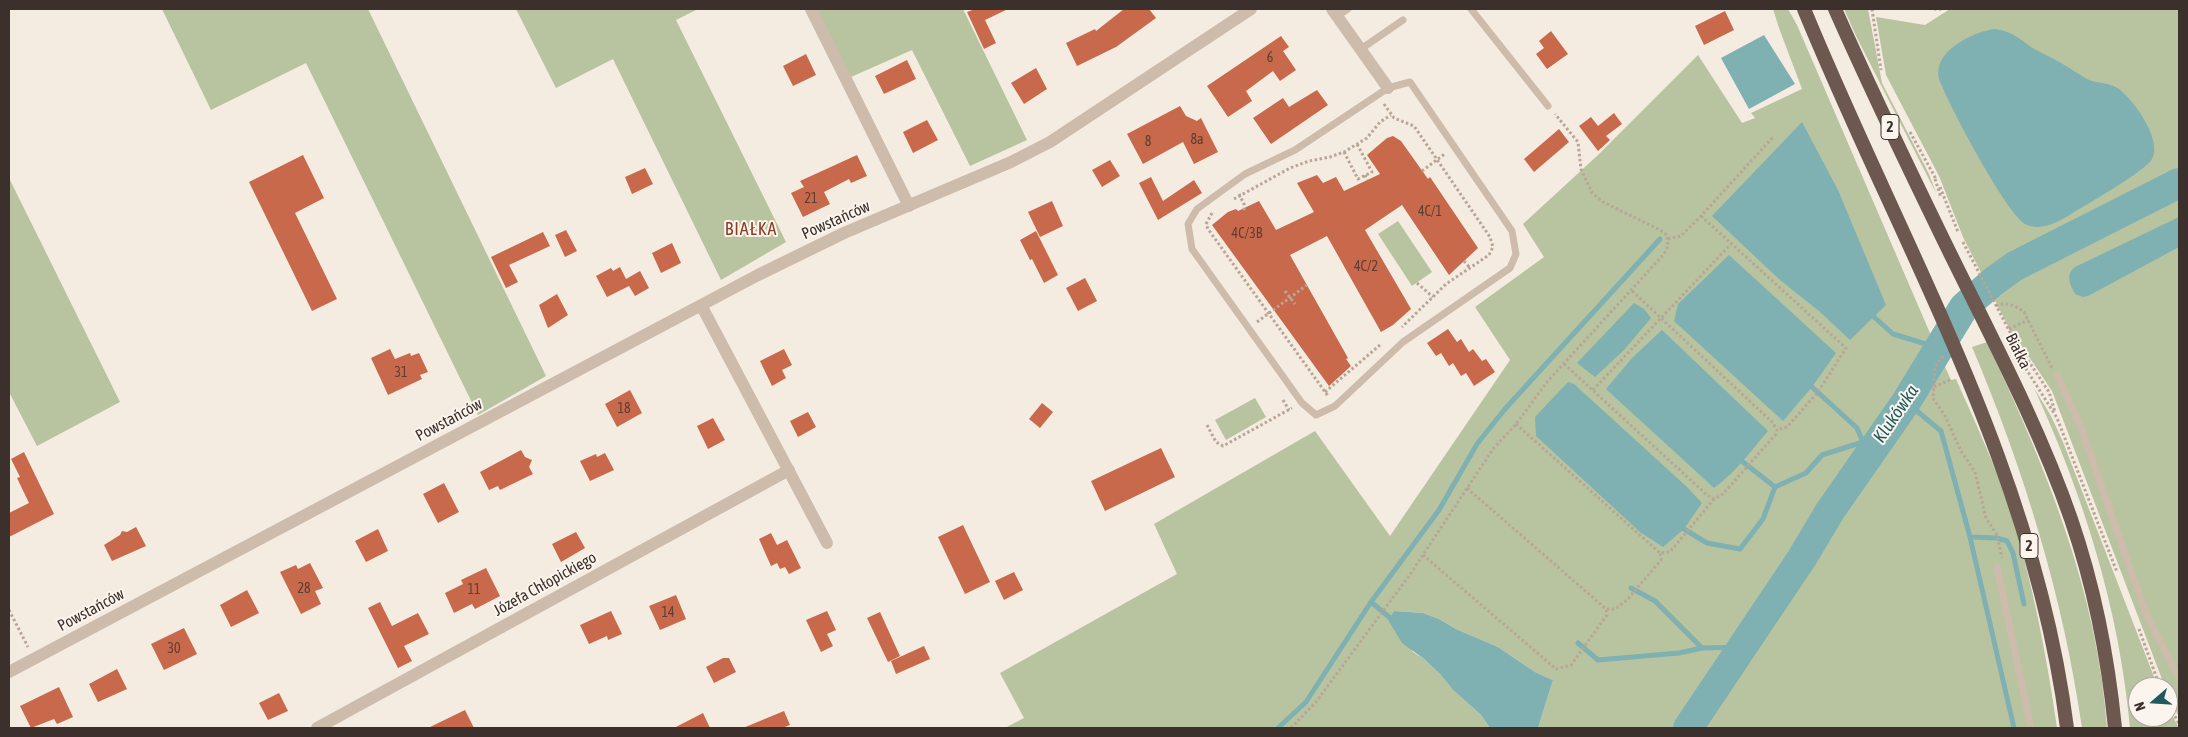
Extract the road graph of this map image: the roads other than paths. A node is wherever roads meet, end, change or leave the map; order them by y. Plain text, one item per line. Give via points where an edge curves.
1 (811, 9) edge
2 (1251, 9) edge
3 (1471, 9) edge
4 (1804, 9) edge
5 (1835, 9) edge
6 (1339, 11) edge
7 (1402, 20) dead end
8 (1361, 49) junction
9 (1383, 91) junction
10 (1548, 106) road end
11 (908, 206) junction
12 (701, 305) junction
13 (2058, 376) dead end
14 (789, 470) junction
15 (827, 544) dead end
16 (1997, 567) dead end
17 (9, 672) edge
18 (2179, 678) edge
19 (317, 728) edge
20 (2031, 728) edge
21 (2066, 728) edge
22 (2115, 728) edge

1 - 11 street
2 - 11 street, Powstańców via 1050,142
3 - 10 lane
4 - 21 highway, 2 via 1923,275 1960,374 2003,467 2028,542 2047,619
5 - 22 highway, Białka / 2 via 2043,446 2080,547 2101,631
6 - 8 street
7 - 8 lane
8 - 9 street
9 - 9 lane via 1296,150 1246,174 1197,209 1188,224 1192,249 1302,403 1316,415 1335,406 1403,342 1510,268 1516,254 1512,231 1410,82
11 - 12 street, Powstańców via 802,252
12 - 14 street
12 - 17 street, Powstańców
13 - 18 lane via 2082,430 2146,614
14 - 15 street
14 - 19 street, Józefa Chłopickiego
16 - 20 lane

